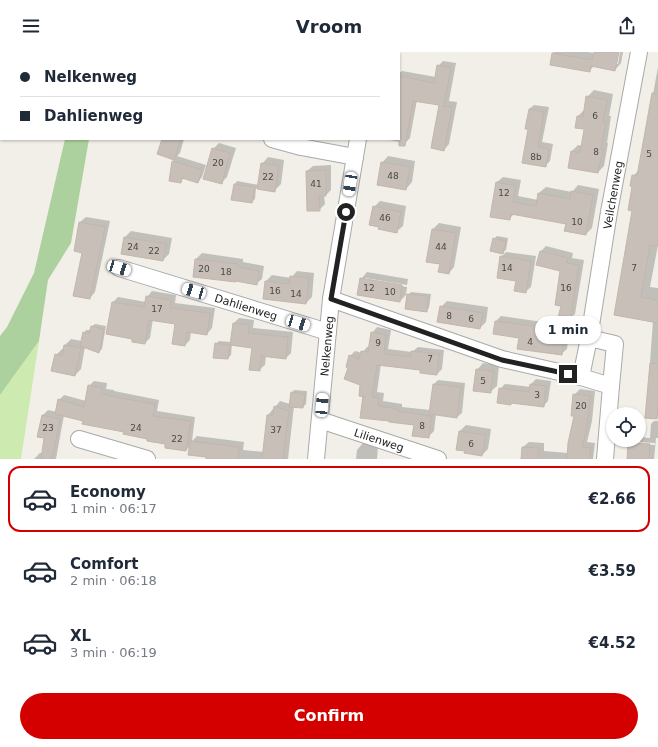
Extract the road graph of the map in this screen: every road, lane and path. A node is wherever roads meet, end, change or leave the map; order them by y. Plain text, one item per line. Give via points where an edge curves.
1 (639, 52) edge
2 (276, 140) edge
3 (358, 140) edge
4 (354, 157) junction
5 (119, 268) dead end
6 (331, 299) junction
7 (328, 332) junction
8 (589, 338) junction
9 (581, 377) junction
10 (611, 386) junction
11 (320, 420) junction
12 (79, 439) dead end
13 (147, 459) edge
14 (316, 459) edge
15 (438, 459) edge
16 (605, 459) edge

1 - 8 street, Veilchenweg
2 - 4 street
3 - 4 street, Nelkenweg
4 - 6 street, Nelkenweg
5 - 7 street, Dahlienweg
6 - 7 street, Nelkenweg
6 - 9 street via 502,360
7 - 11 street, Nelkenweg
8 - 9 street, Veilchenweg
8 - 10 street via 615,344
9 - 10 street
10 - 16 street
11 - 14 street, Nelkenweg
11 - 15 street, Lilienweg
12 - 13 street

